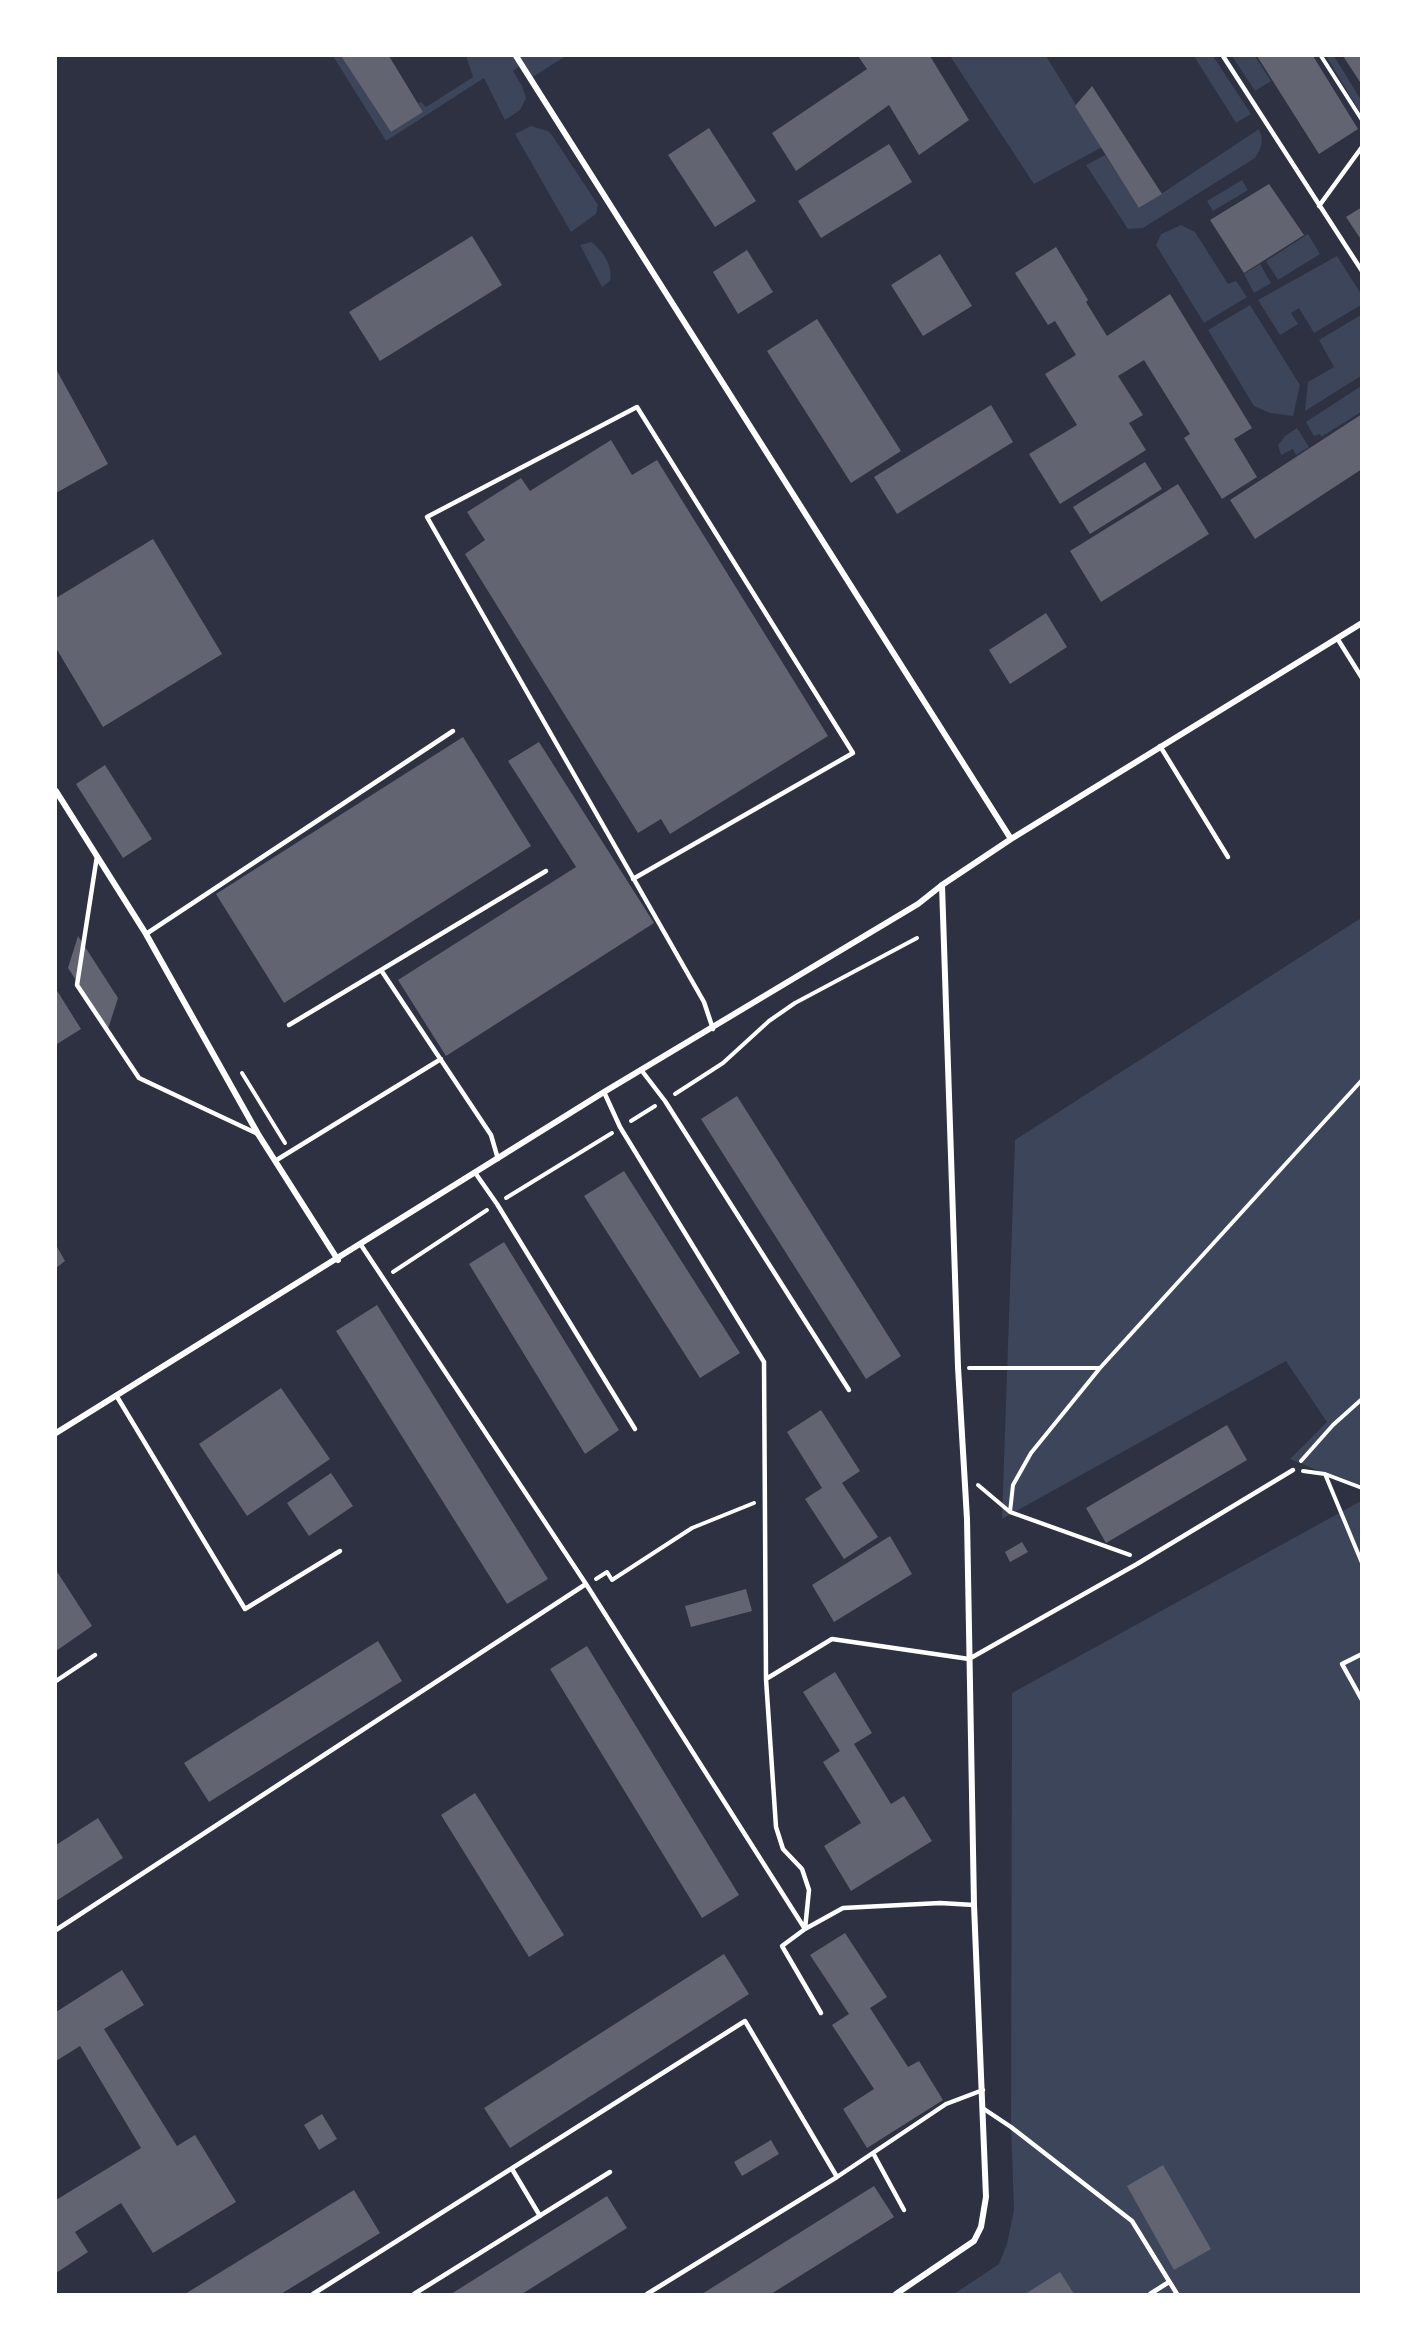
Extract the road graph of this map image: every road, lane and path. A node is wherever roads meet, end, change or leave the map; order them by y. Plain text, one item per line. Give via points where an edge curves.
1 (516, 56) edge
2 (1223, 56) edge
3 (1321, 56) edge
4 (1362, 120) edge
5 (1362, 147) edge
6 (1319, 206) junction
7 (1362, 271) edge
8 (1362, 623) edge
9 (1337, 638) junction
10 (1362, 678) edge
11 (453, 731) dead end
12 (1160, 746) junction
13 (56, 791) edge
14 (1011, 839) junction
15 (97, 856) junction
16 (1228, 857) dead end
17 (546, 871) dead end
18 (633, 879) junction
19 (942, 885) junction
20 (146, 934) junction
21 (917, 938) dead end
22 (381, 970) junction
23 (289, 1025) dead end
24 (713, 1029) junction
25 (441, 1059) junction
26 (642, 1071) junction
27 (1362, 1080) edge
28 (604, 1092) junction
29 (665, 1101) junction
30 (620, 1127) junction
31 (258, 1134) junction
32 (498, 1159) junction
33 (275, 1161) junction
34 (476, 1174) junction
35 (497, 1203) junction
36 (361, 1245) junction
37 (338, 1260) junction
38 (382, 1279) junction
39 (958, 1368) junction
40 (1100, 1368) junction
41 (849, 1390) dead end
42 (116, 1395) junction
43 (1362, 1400) edge
44 (635, 1429) dead end
45 (56, 1433) edge
46 (1293, 1470) junction
47 (964, 1472) junction
48 (1325, 1474) junction
49 (1362, 1488) edge
50 (765, 1498) junction
51 (1010, 1512) junction
52 (340, 1551) dead end
53 (1143, 1560) junction
54 (1362, 1563) edge
55 (586, 1584) junction
56 (1362, 1654) edge
57 (95, 1655) dead end
58 (969, 1659) junction
59 (766, 1679) junction
60 (56, 1681) edge
61 (1362, 1700) edge
62 (974, 1905) junction
63 (805, 1929) junction
64 (56, 1930) edge
65 (821, 2013) dead end
66 (983, 2090) junction
67 (984, 2109) junction
68 (873, 2153) junction
69 (513, 2169) junction
70 (610, 2172) dead end
71 (837, 2177) junction
72 (904, 2210) dead end
73 (540, 2216) junction
74 (1169, 2282) junction
75 (313, 2295) edge
76 (414, 2295) edge
77 (646, 2295) edge
78 (896, 2295) edge
79 (1150, 2295) edge
80 (1177, 2295) edge

1 - 14 street
2 - 6 lane
3 - 4 path
5 - 6 lane
6 - 7 lane
8 - 9 street
9 - 10 lane
9 - 12 street
11 - 20 lane
12 - 14 street
12 - 16 lane
13 - 15 street
14 - 19 street
15 - 20 street
15 - 31 lane via 77,985 139,1078
17 - 22 lane
18 - 18 lane via 427,517 637,407 853,753
18 - 24 lane via 704,1002
19 - 24 street via 918,904
19 - 39 street
20 - 31 street
21 - 29 path via 795,1003 723,1062
22 - 23 lane
22 - 25 lane
24 - 26 street
25 - 32 lane via 491,1135
25 - 33 lane
26 - 28 street
26 - 29 lane
27 - 40 path
28 - 30 lane
28 - 32 street
29 - 30 path
29 - 41 lane
30 - 35 path
30 - 50 lane via 764,1362
31 - 33 street
32 - 34 street
33 - 37 street
34 - 35 lane
34 - 36 street
35 - 38 path
35 - 44 lane
36 - 37 street
36 - 38 lane
37 - 42 street
38 - 55 lane
39 - 40 path
39 - 47 street
40 - 51 path via 1031,1454 1013,1485
42 - 45 street
42 - 52 lane via 245,1609
43 - 46 path via 1333,1425
46 - 48 path
46 - 53 lane
47 - 51 path
47 - 58 street
48 - 49 path
48 - 54 path
50 - 55 path via 692,1528 612,1580 607,1572
50 - 59 lane
51 - 53 path
53 - 58 lane
55 - 63 lane
55 - 64 lane
56 - 61 lane via 1342,1664
57 - 60 lane
58 - 59 lane via 832,1639
58 - 62 street
59 - 63 lane via 776,1827 783,1849 802,1869 809,1890
62 - 63 lane via 843,1908
62 - 66 street
63 - 65 lane via 782,1946
66 - 67 street
66 - 68 lane via 946,2104
67 - 74 lane via 1132,2221
67 - 78 street via 987,2197 981,2227 967,2247
68 - 71 lane
68 - 72 lane
69 - 71 lane via 745,2021
69 - 73 lane
69 - 75 lane
70 - 73 lane
71 - 77 lane
73 - 76 lane
74 - 79 lane
74 - 80 lane

